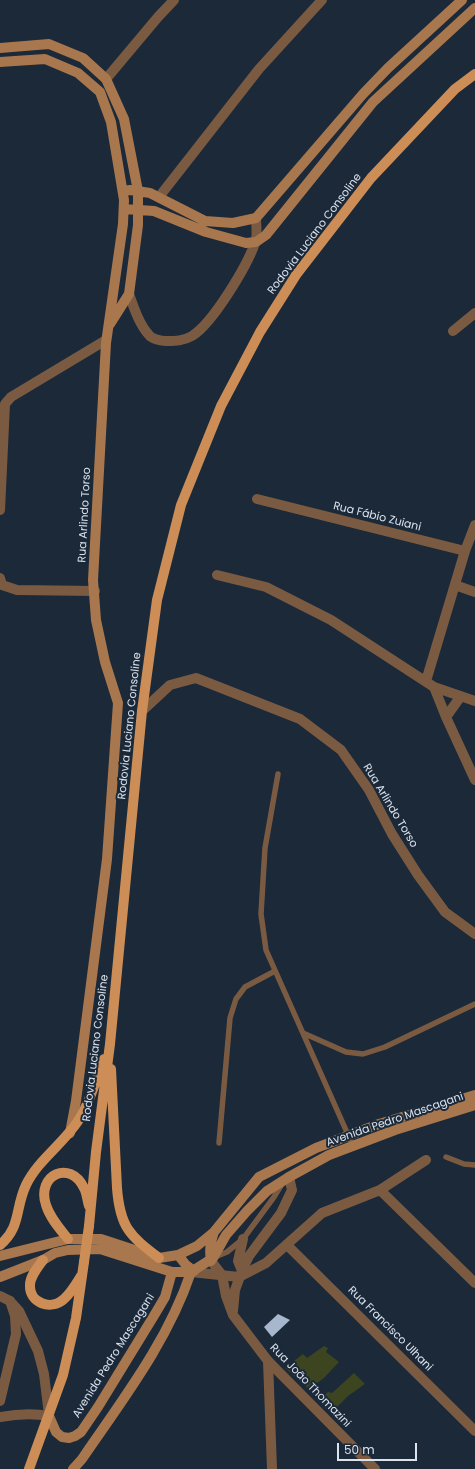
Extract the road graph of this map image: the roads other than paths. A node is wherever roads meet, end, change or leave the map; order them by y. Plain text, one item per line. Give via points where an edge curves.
1 (174, 0) edge
2 (322, 0) edge
3 (457, 1) edge
4 (472, 10) edge
5 (0, 48) edge
6 (0, 62) edge
7 (475, 74) edge
8 (106, 79) junction
9 (363, 94) junction
10 (373, 102) junction
11 (123, 191) junction
12 (138, 191) junction
13 (159, 197) junction
14 (124, 209) junction
15 (138, 211) junction
16 (154, 211) junction
17 (256, 218) junction
18 (256, 242) junction
19 (129, 294) junction
20 (475, 314) edge
21 (109, 326) junction
22 (453, 331) dead end
23 (106, 340) junction
24 (257, 499) dead end
25 (0, 510) edge
26 (475, 525) edge
27 (465, 551) junction
28 (217, 575) dead end
29 (0, 578) edge
30 (455, 585) junction
31 (95, 591) junction
32 (475, 592) edge
33 (430, 684) junction
34 (461, 696) junction
35 (475, 701) edge
36 (142, 711) junction
37 (446, 717) junction
38 (278, 774) dead end
39 (475, 780) edge
40 (475, 934) edge
41 (275, 971) junction
42 (475, 1004) edge
43 (303, 1033) junction
44 (110, 1044) junction
45 (475, 1095) edge
46 (475, 1105) edge
47 (70, 1133) junction
48 (348, 1136) junction
49 (219, 1143) dead end
50 (353, 1146) junction
51 (446, 1157) dead end
52 (426, 1160) dead end
53 (475, 1165) edge
54 (273, 1170) junction
55 (286, 1179) junction
56 (380, 1190) junction
57 (91, 1213) junction
58 (214, 1232) junction
59 (68, 1239) junction
60 (243, 1239) junction
61 (287, 1245) junction
62 (0, 1246) edge
63 (178, 1255) junction
64 (0, 1256) edge
65 (159, 1258) junction
66 (43, 1260) junction
67 (212, 1260) junction
68 (192, 1271) junction
69 (172, 1272) junction
70 (240, 1274) junction
71 (82, 1275) junction
72 (222, 1275) junction
73 (0, 1277) edge
74 (475, 1283) edge
75 (0, 1296) edge
76 (10, 1301) junction
77 (233, 1315) junction
78 (268, 1361) junction
79 (0, 1401) edge
80 (49, 1416) junction
81 (0, 1417) edge
82 (475, 1431) edge
83 (29, 1469) edge
84 (74, 1469) edge
85 (272, 1469) edge
86 (375, 1469) edge

1 - 8 street
2 - 13 street via 259,69
3 - 4 main road
3 - 9 main road
4 - 10 main road
5 - 8 main road via 48,44 83,58
6 - 11 main road, Rua Arlindo Torso via 46,59 78,73 100,92 111,122
7 - 36 main road, Rodovia Luciano Consoline via 455,89 372,178 296,275 260,332 221,406 181,505 157,600
8 - 12 main road via 124,120
9 - 10 main road
9 - 17 main road
10 - 18 main road via 266,235
11 - 12 main road
11 - 14 main road, Rua Arlindo Torso
12 - 13 main road
12 - 15 main road
13 - 16 main road
13 - 17 main road via 204,221 233,223
14 - 15 main road
14 - 21 main road, Rua Arlindo Torso
15 - 16 main road
15 - 19 main road
16 - 18 main road via 206,232 246,243
17 - 18 street
18 - 19 street via 226,297 193,336 179,341 162,341 150,336 140,322
19 - 21 main road
20 - 22 street
21 - 23 main road, Rua Arlindo Torso
23 - 25 street via 11,397 5,404
23 - 31 main road, Rua Arlindo Torso via 93,580
24 - 27 street, Rua Fábio Zuiani
26 - 27 street
27 - 30 street
28 - 33 street via 266,587 331,620
29 - 31 street via 2,585 17,590
30 - 32 street
30 - 33 street
31 - 47 main road, Rua Arlindo Torso via 96,620 105,662 118,703 107,859
33 - 34 street
33 - 37 street
34 - 35 street
34 - 37 street
36 - 40 street, Rua Arlindo Torso via 170,685 196,678 300,719 341,750 369,790 392,834 418,875 445,912
36 - 44 main road, Rodovia Luciano Consoline
37 - 39 street
38 - 41 lane via 265,848 261,914 266,950
41 - 43 lane
41 - 49 lane via 245,987 236,999 230,1018
42 - 43 lane via 386,1046 363,1054 346,1052
43 - 48 lane
44 - 47 main road via 85,1108
44 - 57 main road, Rodovia Luciano Consoline
44 - 65 main road via 120,1211 128,1231
45 - 48 main road, Avenida Pedro Mascagani
46 - 50 main road, Avenida Pedro Mascagani
47 - 62 main road via 30,1177 23,1192 12,1233
48 - 50 lane
48 - 54 main road, Avenida Pedro Mascagani via 316,1148
50 - 55 main road, Avenida Pedro Mascagani
51 - 53 lane
52 - 56 street
54 - 55 main road via 283,1173
54 - 58 main road, Avenida Pedro Mascagani via 258,1177
55 - 60 lane
55 - 67 main road, Avenida Pedro Mascagani via 267,1191 247,1212 226,1235
55 - 70 street via 292,1190 281,1213 249,1256
56 - 61 street via 322,1213
56 - 74 street
57 - 59 main road via 84,1188 75,1177 63,1172 51,1177 45,1186 44,1201 51,1216
57 - 71 main road, Rodovia Luciano Consoline, bridge
58 - 63 main road via 197,1246
58 - 67 main road via 209,1252
59 - 64 main road
59 - 65 main road via 100,1239
60 - 67 lane
60 - 70 street via 238,1260
61 - 70 street via 266,1264
61 - 82 street, Rua Francisco Ulhani
63 - 65 main road
63 - 68 main road
66 - 69 main road via 55,1253 68,1250 100,1249
66 - 71 main road via 30,1279 32,1296 40,1303 50,1305 63,1300
66 - 73 main road
67 - 68 main road
67 - 72 street
68 - 69 main road
68 - 72 street
68 - 84 main road via 183,1295 149,1361
69 - 80 main road, Avenida Pedro Mascagani via 165,1297 81,1432 69,1438 62,1437 56,1432
70 - 72 street
70 - 77 street via 235,1290
71 - 80 main road, Rodovia Luciano Consoline via 76,1318 63,1375
72 - 77 street, Rua João Thomazini
75 - 76 street
76 - 79 street via 15,1316 16,1334
76 - 80 street via 19,1311 38,1351 44,1374
77 - 78 street, Rua João Thomazini
78 - 85 street
78 - 86 street, Rua João Thomazini
80 - 81 street via 34,1413
80 - 83 main road, Rodovia Luciano Consoline

